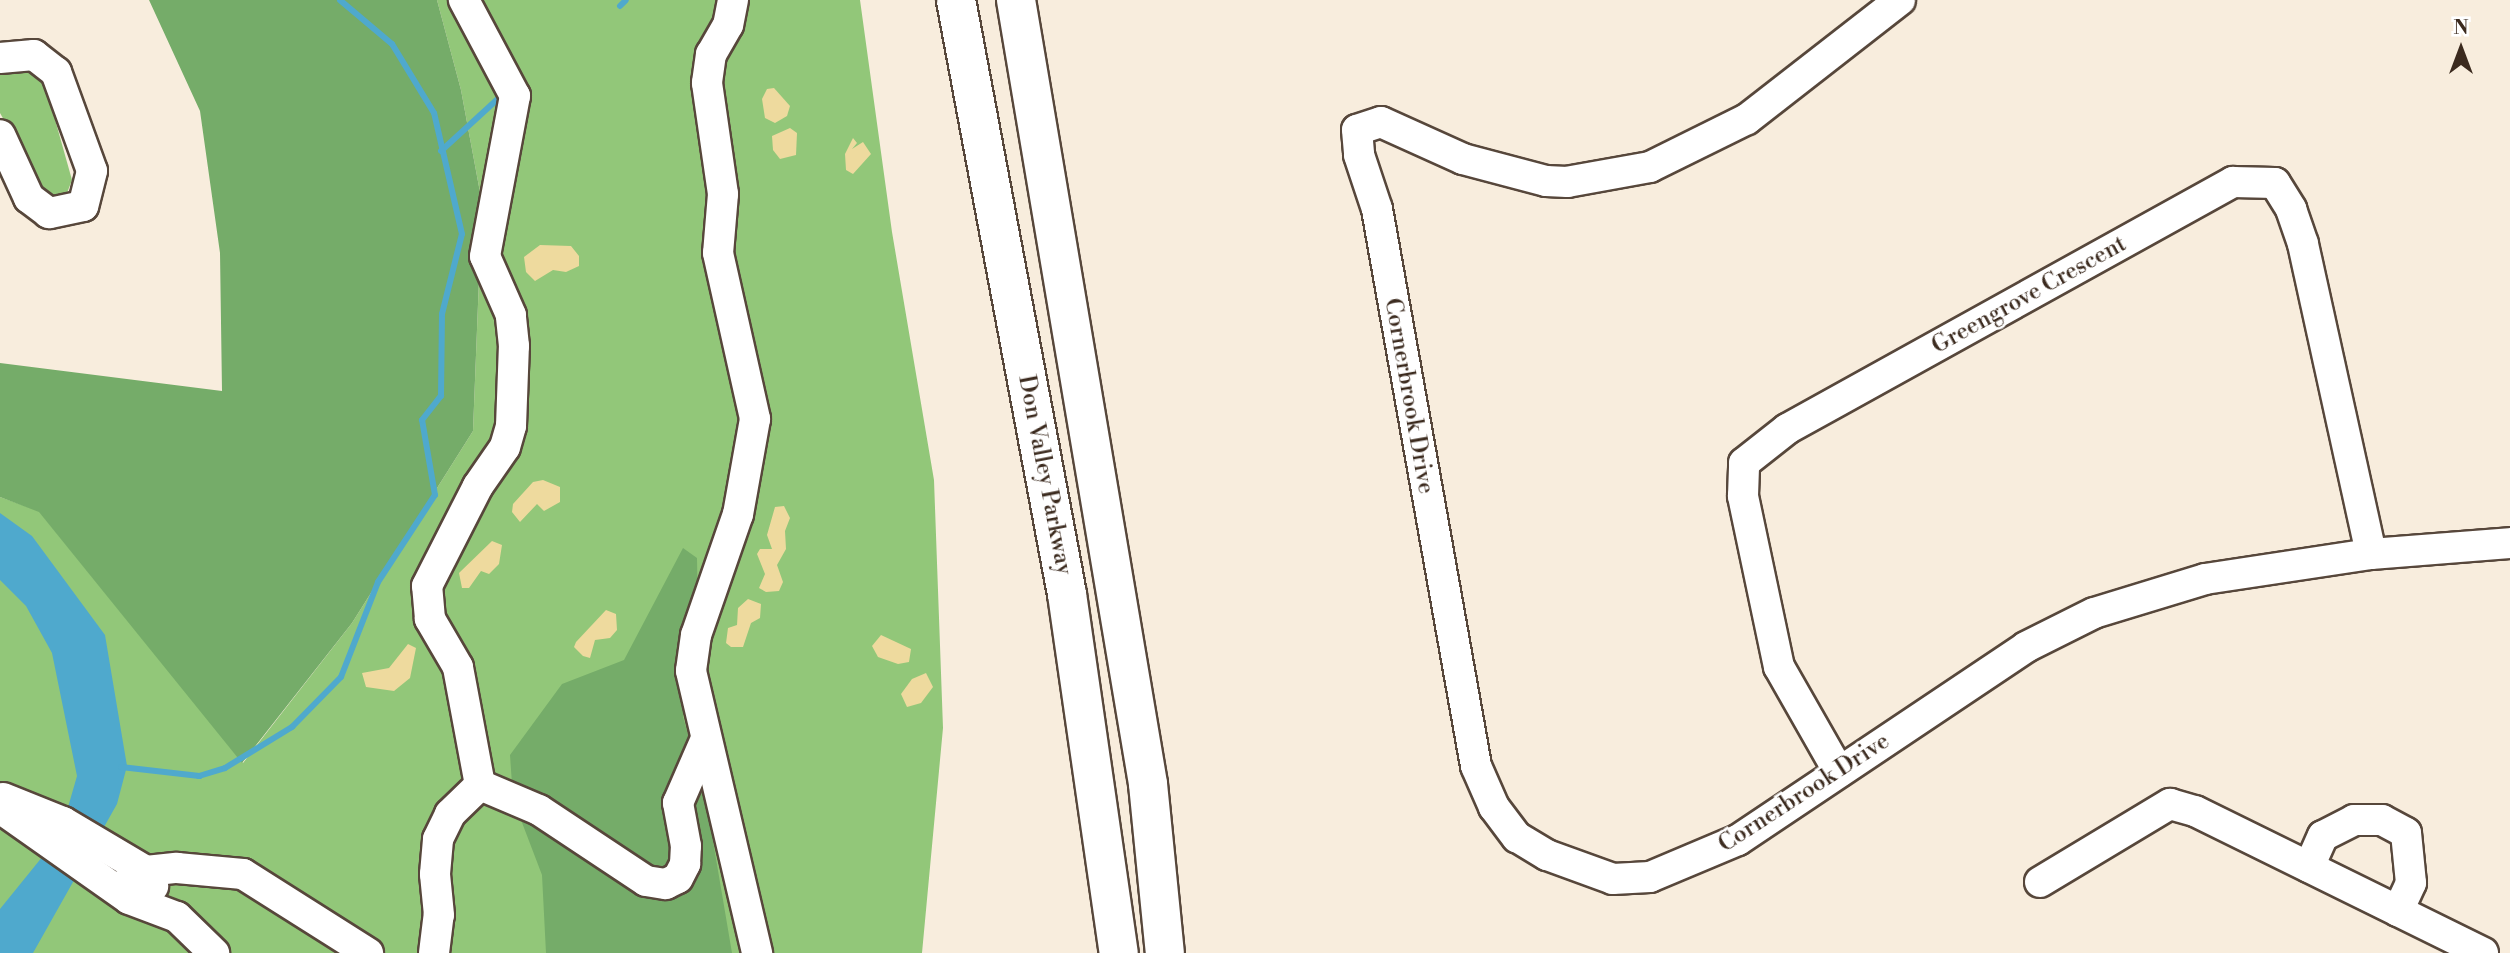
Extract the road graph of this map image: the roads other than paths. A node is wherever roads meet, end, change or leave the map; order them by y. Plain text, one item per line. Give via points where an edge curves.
1 (464, 0) edge
2 (733, 0) edge
3 (956, 0) edge
4 (1016, 0) edge
5 (1900, 0) edge
6 (0, 58) edge
7 (0, 135) edge
8 (2510, 543) edge
9 (2371, 554) junction
10 (705, 741) junction
11 (1839, 772) junction
12 (480, 785) junction
13 (0, 797) edge
14 (0, 808) edge
15 (2309, 867) junction
16 (146, 871) junction
17 (1160, 874) junction
18 (2040, 882) dead end
19 (112, 886) junction
20 (2398, 911) junction
21 (177, 917) junction
22 (214, 953) edge
23 (368, 953) edge
24 (434, 953) edge
25 (757, 953) edge
26 (1119, 953) edge
27 (1165, 953) edge
28 (1189, 953) edge
29 (2483, 953) edge

1 - 12 street via 515,96 485,256 511,315 511,426 505,447 436,563 426,601 430,619 458,667
2 - 10 street via 728,25 711,54 707,83 723,194 718,253 755,419 738,514 696,635 691,670
3 - 26 highway, Don Valley Parkway via 1067,594
4 - 17 highway, Don Valley Parkway
5 - 11 street, Cornerbrook Drive via 1747,119 1650,167 1567,183 1520,177 1436,149 1398,127 1367,124 1357,130 1359,155 1377,209 1476,765 1494,807 1517,837 1547,855 1613,879 1650,877 1738,840
6 - 7 street via 34,55 56,72 92,171 83,206 49,213 29,198
8 - 9 street, Cornerbrook Drive
9 - 11 street, Cornerbrook Drive via 2186,583 2094,613 2026,647
9 - 11 street, Greengrove Crescent via 2297,225 2275,183 2233,182 1787,429 1744,463 1744,496 1779,667
10 - 12 street via 678,803 685,864 678,878 666,884 646,881 539,810
10 - 25 street
12 - 24 street via 450,814 438,839 439,926
13 - 16 street via 52,817
14 - 19 street
15 - 18 street via 2195,811 2170,804
15 - 20 street
15 - 20 street via 2323,836 2354,820 2382,820 2406,833 2411,883
16 - 19 street
16 - 21 street
16 - 23 street via 243,874 350,937
17 - 27 highway, Don Valley Parkway
17 - 28 highway
19 - 21 street
20 - 29 street
21 - 22 street

